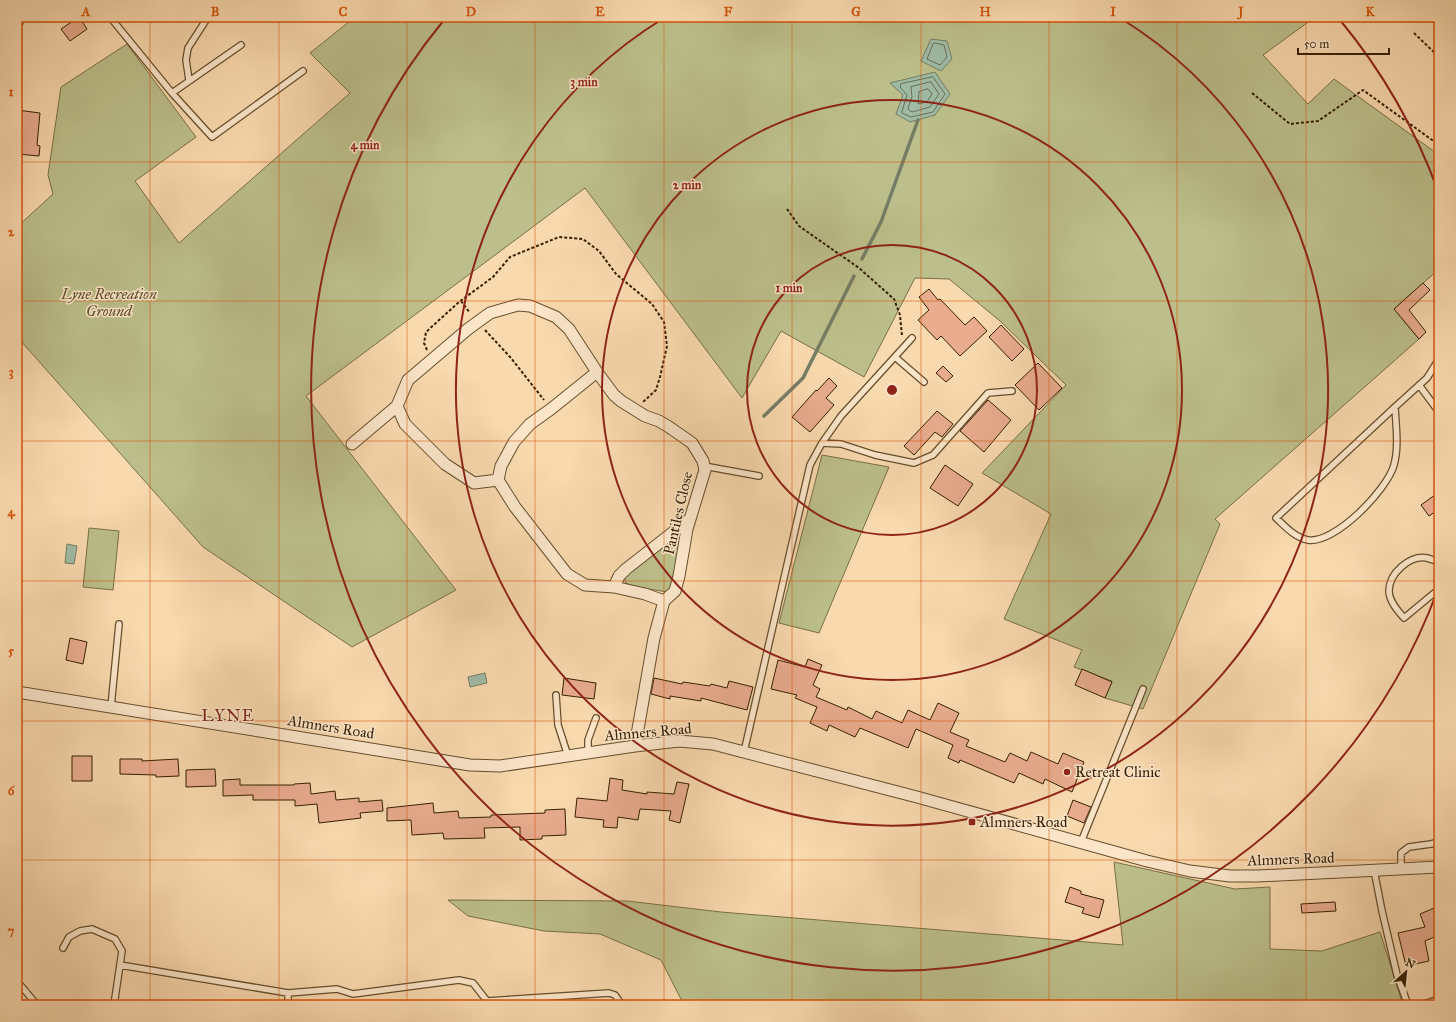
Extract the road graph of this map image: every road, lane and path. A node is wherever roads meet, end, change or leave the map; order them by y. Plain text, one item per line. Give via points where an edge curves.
1 (110, 17) edge
2 (208, 17) edge
3 (1414, 33) dead end
4 (241, 45) dead end
5 (1439, 57) edge
6 (303, 71) dead end
7 (189, 80) junction
8 (172, 93) junction
9 (1252, 93) dead end
10 (1439, 145) edge
11 (787, 209) dead end
12 (461, 301) junction
13 (478, 323) junction
14 (912, 338) dead end
15 (904, 347) junction
16 (895, 357) junction
17 (434, 359) junction
18 (1439, 359) edge
19 (597, 372) junction
20 (924, 382) dead end
21 (1419, 385) junction
22 (1012, 391) dead end
23 (397, 406) junction
24 (1395, 407) junction
25 (551, 409) junction
26 (638, 412) junction
27 (1439, 412) edge
28 (822, 443) junction
29 (352, 444) dead end
30 (704, 466) junction
31 (759, 476) dead end
32 (498, 480) junction
33 (690, 519) junction
34 (1439, 562) edge
35 (614, 588) junction
36 (1439, 589) edge
37 (664, 601) junction
38 (119, 624) dead end
39 (1143, 689) dead end
40 (17, 692) edge
41 (556, 695) dead end
42 (111, 707) junction
43 (596, 718) dead end
44 (635, 746) junction
45 (744, 752) junction
46 (588, 753) junction
47 (568, 756) junction
48 (1081, 842) junction
49 (1439, 842) edge
50 (1439, 867) edge
51 (1401, 869) junction
52 (1374, 870) junction
53 (63, 948) dead end
54 (120, 965) junction
55 (17, 981) edge
56 (288, 993) junction
57 (1439, 999) edge
58 (486, 1003) edge
59 (37, 1005) edge
60 (114, 1005) edge
61 (288, 1005) edge
62 (622, 1005) edge
63 (1408, 1005) edge
64 (1421, 1005) edge

1 - 8 lane
2 - 7 lane via 188,48 186,60
3 - 5 path
4 - 7 lane
6 - 8 lane via 212,137
7 - 8 lane
9 - 10 path via 1290,124 1318,121 1363,90
11 - 15 path via 798,226 859,268 894,300 900,315
12 - 13 path
12 - 17 path via 426,332 424,343
12 - 26 path via 493,277 510,257 559,237 583,239 599,251 616,274 652,304 664,322 667,346 660,377 656,390
13 - 17 street, Pantiles Close
13 - 19 street, Pantiles Close via 490,313 518,305 530,306 556,317 569,329
13 - 25 path via 511,358
14 - 15 lane
15 - 16 lane
16 - 20 lane
16 - 28 lane via 841,416
17 - 23 street, Pantiles Close via 408,380
18 - 21 lane via 1427,378
19 - 25 street
19 - 26 street, Pantiles Close via 614,395
21 - 24 lane
21 - 27 lane
22 - 28 lane via 988,393 933,455 914,463 875,455 841,444
23 - 29 street
23 - 32 street via 405,424 445,464 474,484
24 - 24 lane via 1394,465 1386,483 1358,514 1330,535 1313,540 1306,540 1291,532 1276,518
25 - 32 street via 530,424 514,442 501,466
26 - 30 street, Pantiles Close via 669,427 692,443
28 - 45 lane via 810,465
30 - 31 lane
30 - 33 street, Pantiles Close
32 - 35 street via 515,507 567,574 585,585
33 - 35 street via 626,569 619,576
33 - 37 street, Pantiles Close via 680,576 675,591
34 - 36 lane via 1427,558 1407,563 1394,574 1388,592 1395,608 1404,618
35 - 37 street via 646,594
37 - 44 street, Pantiles Close via 654,638
38 - 42 lane
39 - 48 lane
40 - 42 street, Almners Road
41 - 47 lane via 558,725
42 - 47 street, Almners Road via 470,765 500,766
43 - 46 lane via 588,740
44 - 45 street, Almners Road via 679,741 713,744
44 - 46 street, Almners Road
45 - 48 street, Almners Road
46 - 47 street, Almners Road
48 - 52 street, Almners Road via 1205,874 1258,876
49 - 51 lane via 1409,847 1401,853
50 - 51 street, Almners Road
51 - 52 street, Almners Road
52 - 63 lane via 1397,975
53 - 54 lane via 69,937 80,931 92,929 115,939 122,952
54 - 56 lane
54 - 60 lane
55 - 59 lane
56 - 58 lane via 337,989 353,994 459,980 473,982
56 - 61 lane
57 - 64 lane
58 - 62 lane via 609,993 615,995

